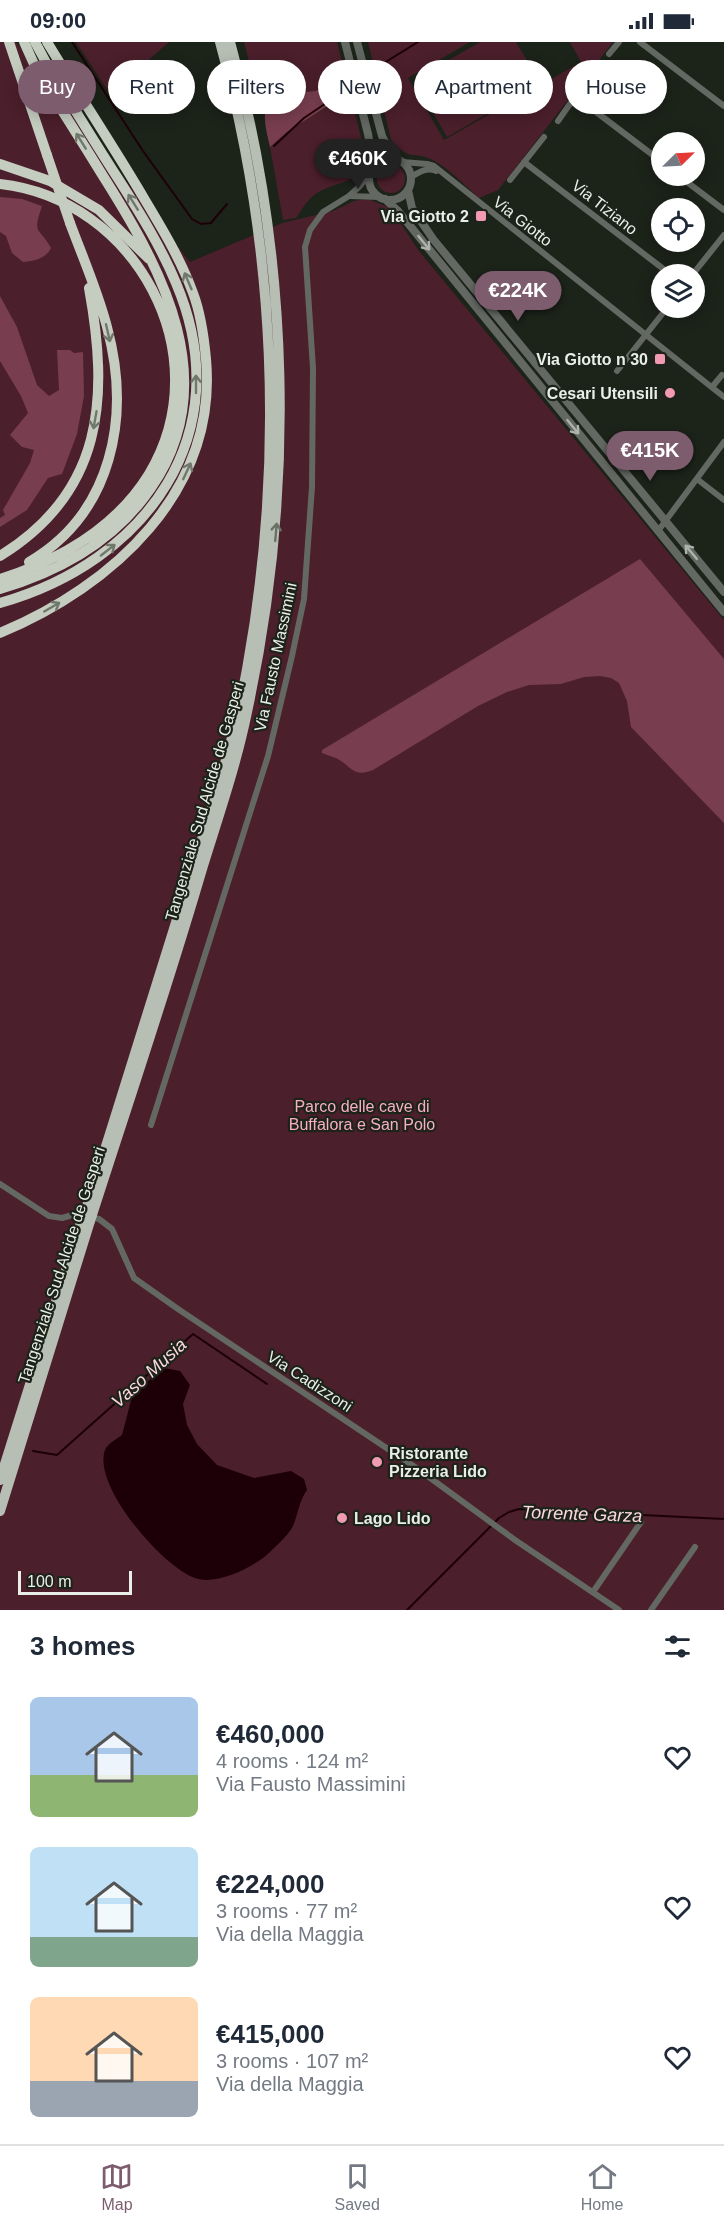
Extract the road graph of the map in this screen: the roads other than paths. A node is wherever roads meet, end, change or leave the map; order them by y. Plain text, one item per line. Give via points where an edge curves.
1 (9, 42) edge
2 (24, 42) edge
3 (35, 42) edge
4 (47, 42) edge
5 (220, 42) edge
6 (230, 42) edge
7 (345, 42) edge
8 (357, 42) edge
9 (619, 42) edge
10 (640, 42) edge
11 (609, 54) dead end
12 (724, 106) edge
13 (565, 111) edge
14 (599, 114) edge
15 (558, 121) dead end
16 (544, 137) dead end
17 (651, 154) edge
18 (393, 158) junction
19 (402, 162) junction
20 (524, 162) junction
21 (0, 164) edge
22 (372, 169) junction
23 (411, 177) junction
24 (447, 178) junction
25 (510, 180) dead end
26 (0, 184) edge
27 (692, 186) edge
28 (408, 190) junction
29 (349, 196) junction
30 (382, 198) junction
31 (724, 210) edge
32 (724, 235) edge
33 (83, 258) junction
34 (153, 263) junction
35 (657, 264) edge
36 (701, 264) edge
37 (659, 318) edge
38 (645, 336) junction
39 (617, 371) dead end
40 (723, 375) edge
41 (712, 387) junction
42 (724, 397) edge
43 (724, 442) edge
44 (697, 479) junction
45 (724, 500) edge
46 (666, 521) junction
47 (658, 531) junction
48 (0, 556) edge
49 (2, 578) edge
50 (0, 589) edge
51 (724, 592) edge
52 (0, 603) edge
53 (724, 612) edge
54 (0, 633) edge
55 (151, 1125) dead end
56 (0, 1184) edge
57 (87, 1217) junction
58 (0, 1480) edge
59 (0, 1511) edge
60 (641, 1522) dead end
61 (695, 1547) dead end
62 (593, 1592) junction
63 (619, 1610) edge
64 (651, 1610) edge

1 - 33 highway, bridge
34 -> 2 highway via 131,220 38,73
52 -> 3 highway via 71,575 106,552 138,523 162,493 178,464 196,397 192,334 177,283 143,219
54 -> 4 highway via 96,579 155,523 178,490 193,457 206,395 203,332 186,275 146,202
5 - 57 highway, Tangenziale Sud Alcide de Gasperi via 251,176 264,279 271,411 262,570 247,671 225,765
57 -> 6 highway, Tangenziale Sud Alcide de Gasperi via 187,921 233,768 255,674 271,571 280,410 274,279 260,174
7 - 22 street via 368,134
8 - 18 street via 382,136
9 - 11 street
10 - 12 street
13 - 15 street
14 - 17 street
16 - 20 street
18 - 19 street
18 - 22 street via 379,161
19 - 23 street
19 - 24 street, Via Giotto via 434,166
20 - 25 street
20 - 35 street, Via Tiziano
21 - 34 highway via 50,182 99,210
22 - 29 street, Via Fausto Massimini
22 - 30 street via 370,186
23 - 24 street, Via Giotto via 432,169
23 - 28 street
24 - 38 street, Via Giotto
26 - 49 highway via 57,198 88,216 122,244 144,273 159,304 171,340 174,374 165,440 149,474 123,507 65,552
27 - 31 street
28 - 30 street via 398,198
28 - 46 street via 412,208 433,239
29 - 30 street
29 - 55 street, Via Fausto Massimini via 323,212 310,230 305,247 313,368 312,487 304,599 292,656 265,766
30 -> 47 street via 398,211
32 - 36 street
33 -> 48 highway via 95,318 99,367 99,397 89,446 68,493 48,519
33 -> 49 highway via 113,358 118,409 111,452 90,505 70,529 48,551
34 - 50 highway via 177,323 184,373 179,427 167,459 144,499 113,532 67,564
37 - 38 street
38 - 39 street
38 - 41 street, Via Giotto
40 - 41 street
41 - 42 street, Via Giotto
43 - 44 street
44 - 45 street
44 - 46 street
46 - 47 street
51 -> 46 street
47 - 53 street
56 - 62 street, Via Cadizzoni via 49,1216 76,1214 99,1219 112,1229 134,1278 418,1468
57 - 58 highway, Tangenziale Sud Alcide de Gasperi
57 - 59 highway, Tangenziale Sud Alcide de Gasperi
60 - 62 street
61 - 64 street
62 - 63 street, Via Cadizzoni

